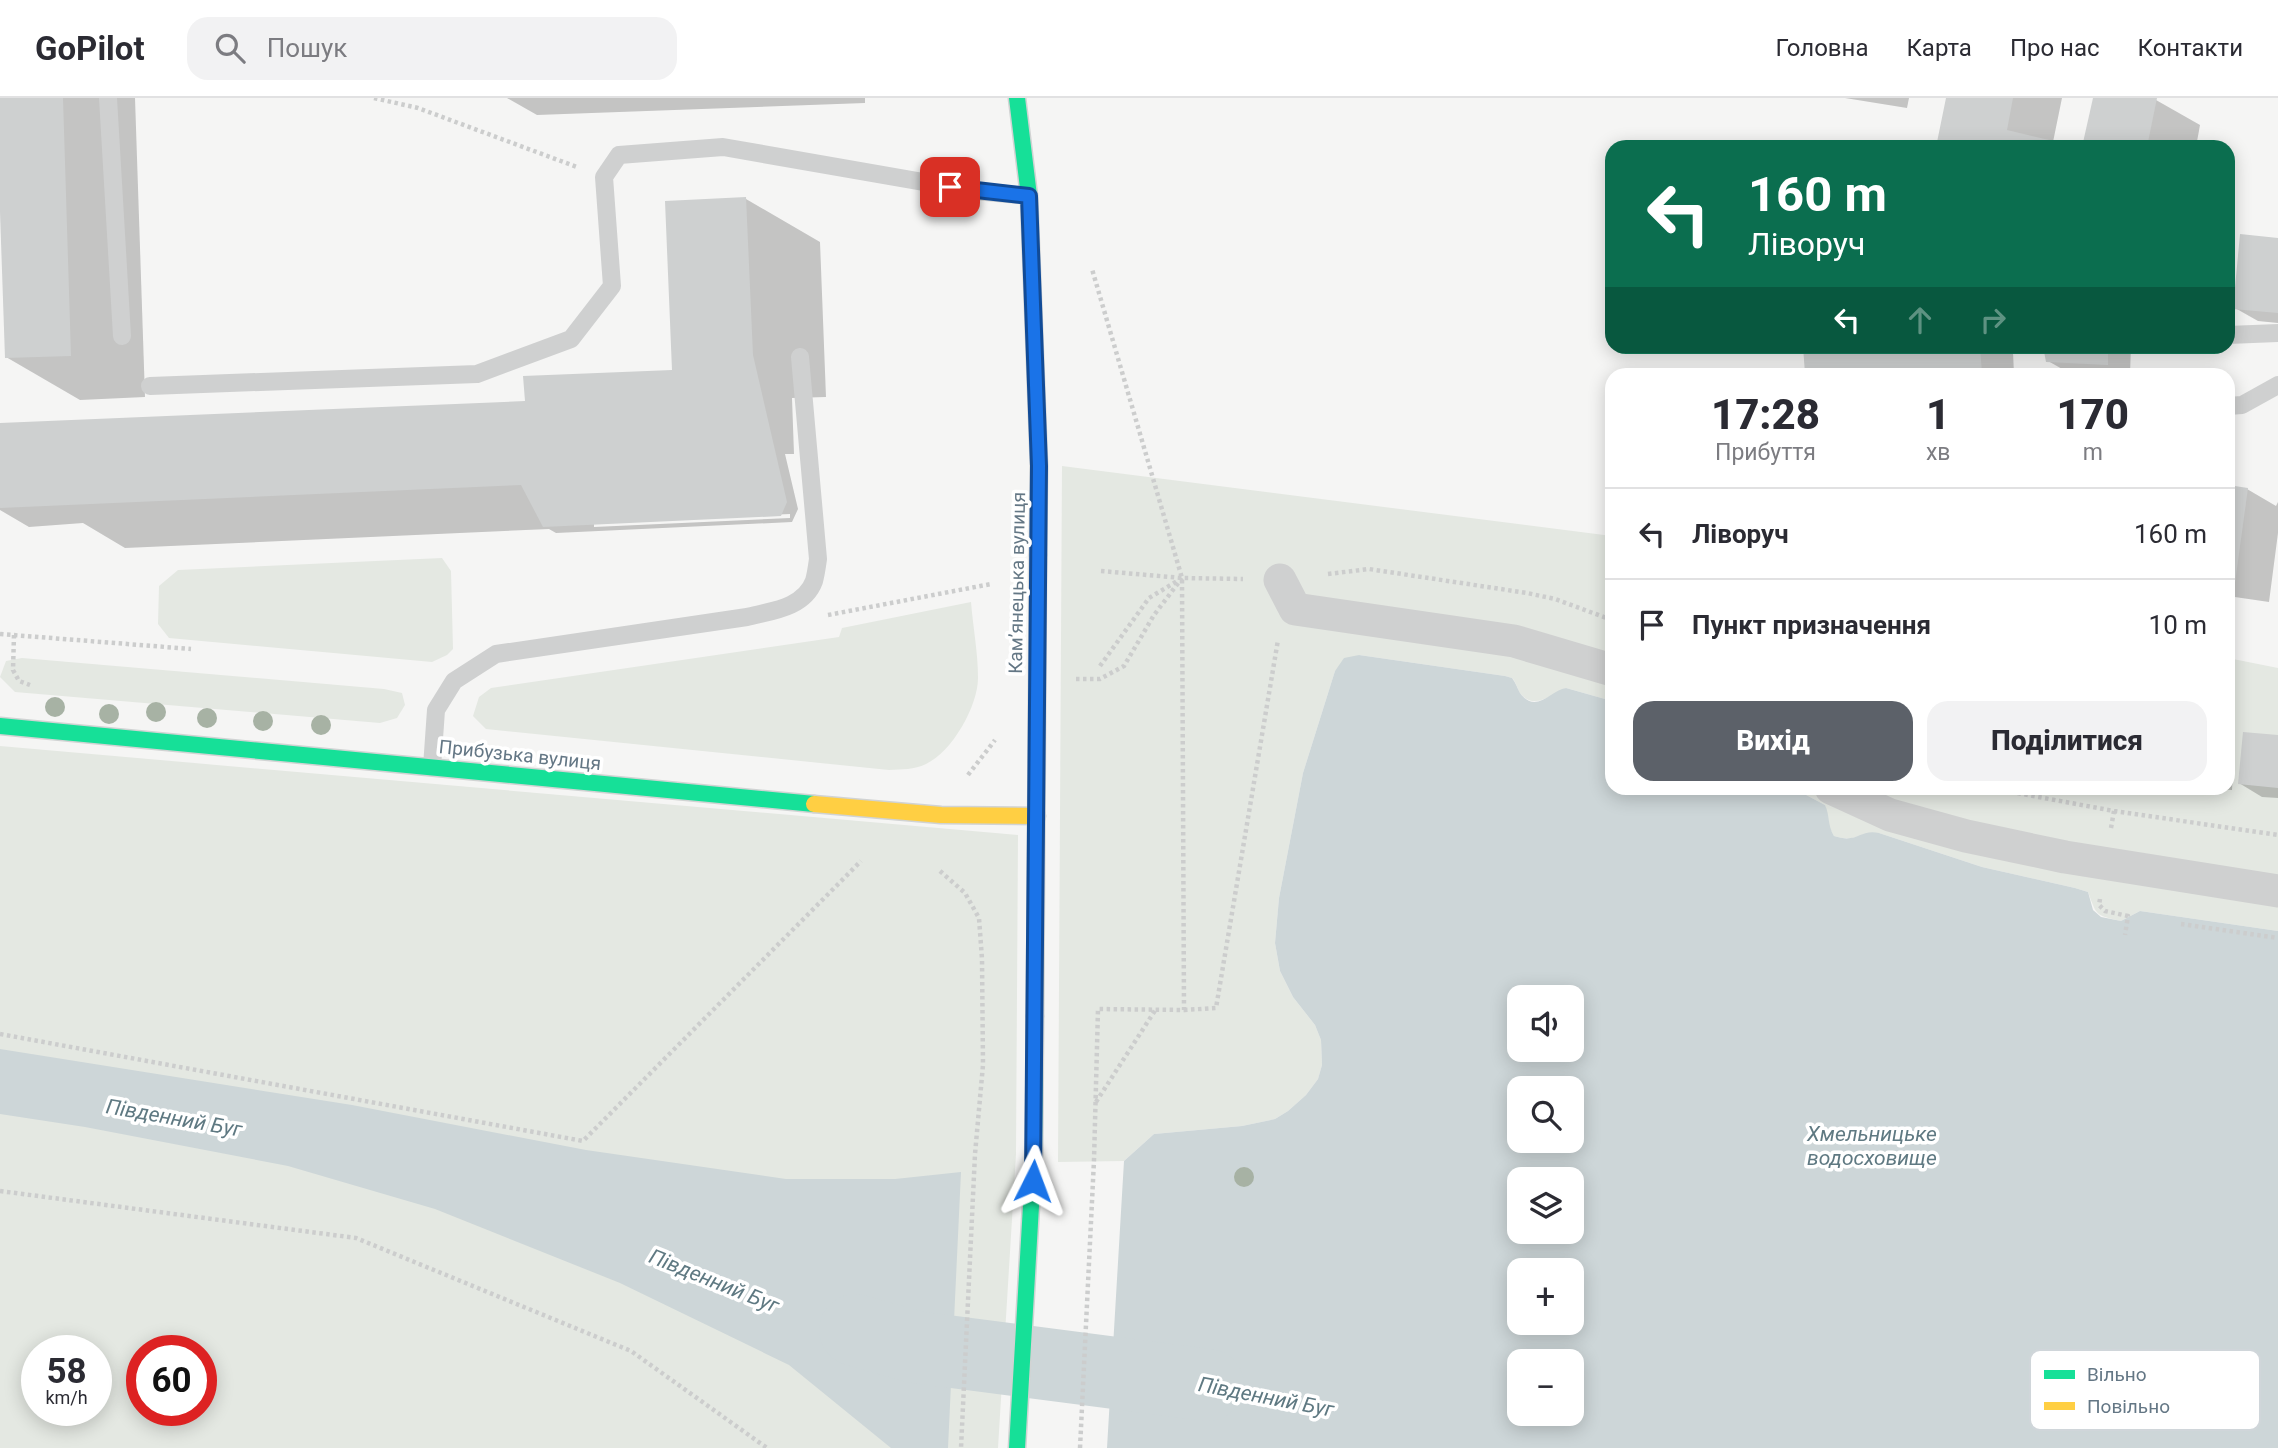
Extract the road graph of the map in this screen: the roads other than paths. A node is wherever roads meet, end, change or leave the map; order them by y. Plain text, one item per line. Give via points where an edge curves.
1 (108, 98) edge
2 (1017, 98) edge
3 (1029, 196) junction
4 (2278, 333) edge
5 (2235, 335) edge
6 (122, 336) dead end
7 (800, 357) dead end
8 (2278, 385) edge
9 (150, 386) dead end
10 (2235, 406) edge
11 (1280, 580) road end
12 (1605, 668) edge
13 (0, 726) edge
14 (432, 767) junction
15 (1846, 795) edge
16 (1037, 816) junction
17 (2278, 891) edge
18 (1017, 1448) edge

1 - 6 lane
2 - 3 main road, Камʼянецька вулиця
3 - 9 lane via 975,191 723,147 619,156 604,177 612,286 571,339 477,374
3 - 16 main road, Камʼянецька вулиця via 1039,466
4 - 5 lane
7 - 14 lane via 818,559 813,583 798,601 747,617 496,654 454,681 436,710
8 - 10 lane
11 - 12 street via 1296,609 1514,641
13 - 14 main road, Прибузька вулиця
14 - 16 main road, Прибузька вулиця via 941,815
15 - 17 street via 1890,815 1966,836
16 - 18 main road, Камʼянецька вулиця via 1034,1154

